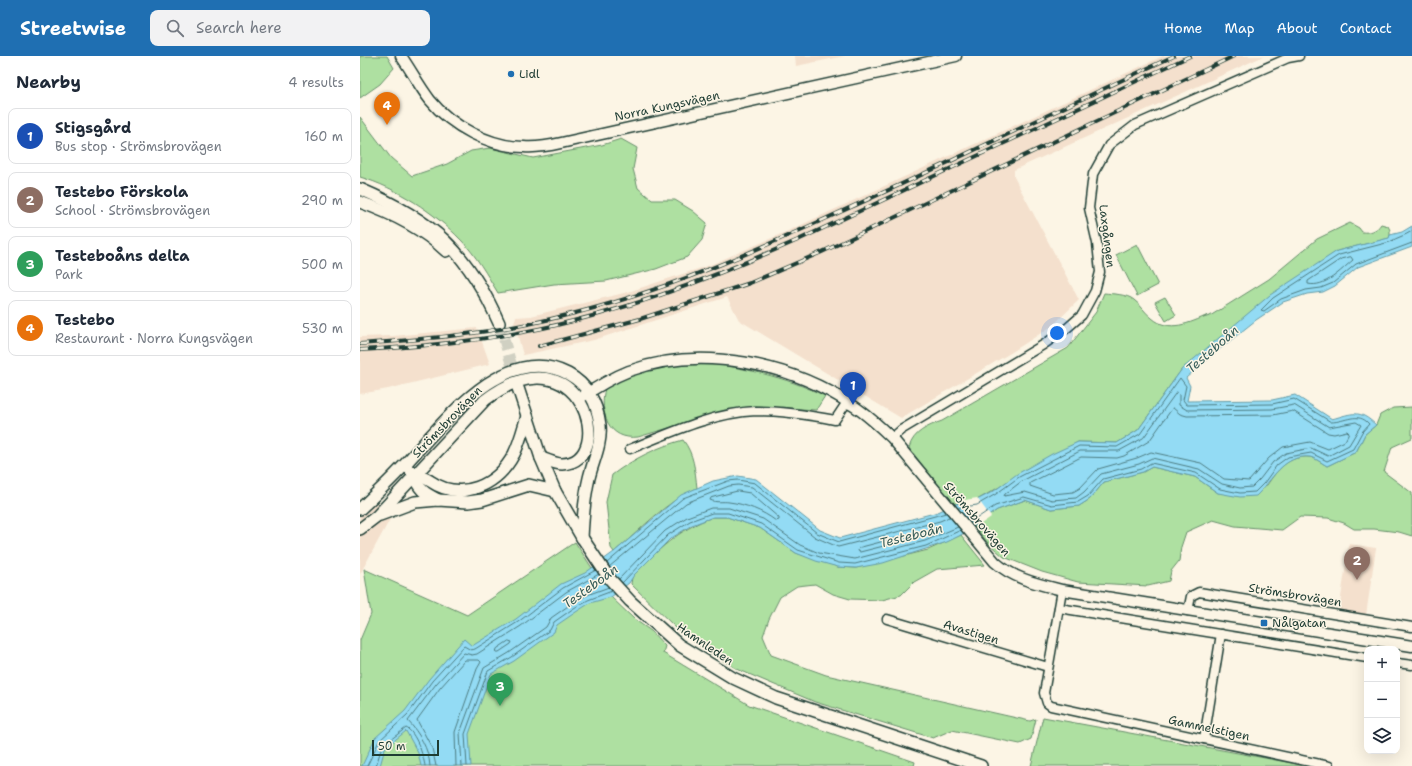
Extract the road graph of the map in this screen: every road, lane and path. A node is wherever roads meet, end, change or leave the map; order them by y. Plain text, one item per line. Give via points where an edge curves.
1 (401, 56) edge
2 (406, 56) edge
3 (956, 56) edge
4 (1298, 56) edge
5 (410, 69) junction
6 (360, 189) edge
7 (360, 202) edge
8 (479, 284) junction
9 (499, 323) tunnel mouth
10 (518, 388) tunnel mouth
11 (590, 392) junction
12 (579, 399) junction
13 (847, 402) junction
14 (527, 416) junction
15 (892, 438) junction
16 (630, 449) dead end
17 (541, 458) junction
18 (404, 465) junction
19 (414, 474) junction
20 (555, 492) junction
21 (438, 500) junction
22 (360, 509) edge
23 (377, 516) junction
24 (360, 529) edge
25 (582, 538) junction
26 (1062, 590) junction
27 (1059, 608) junction
28 (1188, 611) junction
29 (887, 619) dead end
30 (1412, 627) edge
31 (1221, 634) junction
32 (1412, 646) edge
33 (1364, 658) edge
34 (1400, 663) edge
35 (1412, 665) edge
36 (1048, 667) junction
37 (1204, 739) junction
38 (981, 766) edge
39 (1329, 766) edge

1 - 5 street, Norra Kungsvägen
2 - 5 street, Norra Kungsvägen
3 - 5 street, Norra Kungsvägen via 543,147 523,147 486,139 455,122 430,100
4 - 15 street, Laxgången via 1288,58 1134,125 1109,145 1093,174 1089,208 1100,272 1095,291 1082,315 1043,345 901,430
6 - 8 main road via 397,205 432,229 458,254
7 - 8 main road via 391,214 427,235
8 - 9 main road
10 - 14 main road, Hamnleden
11 - 12 street, Strömsbrovägen
11 - 13 street, Strömsbrovägen via 629,371 665,361 694,358 719,359 782,372 825,389
11 - 18 main road, Strömsbrovägen via 574,378 555,369 539,366 510,372 478,390 457,408
11 - 25 main road via 598,414 600,437 583,506
12 - 17 main road via 589,426 587,444 583,451 570,462 562,464
12 - 19 main road, Strömsbrovägen via 567,387 539,378 501,387 466,418
13 - 15 street, Strömsbrovägen
13 - 16 street via 835,420 755,411 713,418
14 - 17 main road, Hamnleden
14 - 19 main road via 514,454 502,472 484,485 467,491 451,491
15 - 26 street, Strömsbrovägen via 995,562 1008,572 1030,582
17 - 20 main road, Hamnleden
18 - 19 main road
18 - 22 main road, Strömsbrovägen
19 - 21 main road via 420,488
19 - 23 main road, Strömsbrovägen
20 - 21 main road via 529,485 482,500
20 - 25 main road, Hamnleden
21 - 23 main road via 406,504
23 - 24 main road, Strömsbrovägen
25 - 38 main road, Hamnleden via 630,601 678,645 733,678 776,698
26 - 27 street
26 - 28 street, Strömsbrovägen
27 - 31 street
27 - 36 street
28 - 30 street, Strömsbrovägen via 1191,596 1199,592
28 - 32 street, Strömsbrovägen
29 - 36 street, Avastigen
31 - 33 street
31 - 37 street
34 - 35 street
36 - 37 street, Gammelstigen via 1044,693 1047,703 1060,709
37 - 39 street, Gammelstigen

